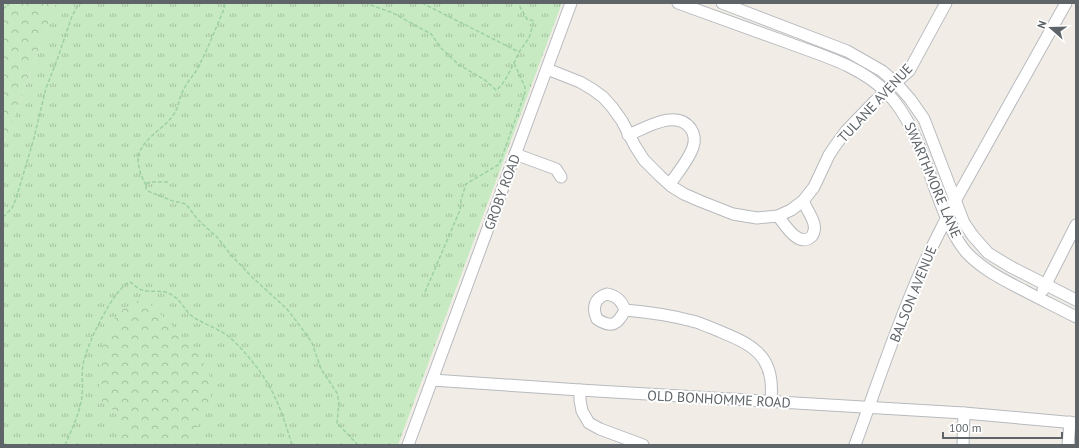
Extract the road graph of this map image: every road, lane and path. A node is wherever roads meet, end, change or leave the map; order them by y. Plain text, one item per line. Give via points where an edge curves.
1 (10, 3) edge
2 (80, 3) edge
3 (225, 3) edge
4 (365, 3) edge
5 (422, 3) edge
6 (520, 3) edge
7 (571, 3) edge
8 (678, 3) edge
9 (747, 3) edge
10 (946, 3) edge
11 (1066, 3) edge
12 (725, 4) edge
13 (3, 9) edge
14 (723, 19) junction
15 (519, 52) junction
16 (514, 63) junction
17 (547, 69) junction
18 (896, 83) junction
19 (886, 92) junction
20 (628, 135) junction
21 (516, 154) junction
22 (561, 177) dead end
23 (168, 182) dead end
24 (670, 184) junction
25 (146, 185) junction
26 (803, 201) junction
27 (955, 201) junction
28 (778, 216) junction
29 (3, 217) edge
30 (947, 219) junction
31 (1076, 225) edge
32 (1045, 285) junction
33 (426, 292) dead end
34 (1039, 298) junction
35 (1076, 300) edge
36 (626, 310) dead end
37 (1076, 317) edge
38 (432, 380) junction
39 (580, 390) junction
40 (771, 401) junction
41 (869, 408) junction
42 (964, 413) junction
43 (1073, 423) edge
44 (66, 445) edge
45 (292, 445) edge
46 (358, 445) edge
47 (408, 445) edge
48 (643, 445) edge
49 (855, 445) edge
50 (963, 445) edge
51 (1068, 445) edge

1 - 13 path
2 - 29 path via 72,16 46,88 16,199 12,208
3 - 25 path via 203,58 184,89 176,112 149,138 139,153 139,166
4 - 16 path via 392,13 429,33 459,64 496,90 500,88
5 - 15 path
6 - 15 path via 527,19 534,21 529,38
7 - 17 street, GROBY ROAD
8 - 14 street, SWARTHMORE LANE
9 - 12 street
10 - 18 street, TULANE AVENUE via 909,71
11 - 27 street, BALSON AVENUE
12 - 14 street
12 - 18 street, SWARTHMORE LANE via 847,51 882,71
14 - 19 street, SWARTHMORE LANE via 835,60 864,75
15 - 16 path
16 - 33 path via 525,86 525,93 502,155 498,165 465,187 460,210
17 - 20 street, TULANE AVENUE via 580,82 603,97 622,121
17 - 21 street, GROBY ROAD
18 - 19 street, TULANE AVENUE
18 - 27 street, SWARTHMORE LANE via 924,119
19 - 26 street, TULANE AVENUE via 858,118 835,146 814,187
19 - 30 street, SWARTHMORE LANE via 908,121
20 - 24 street, TULANE AVENUE via 644,160
20 - 24 street via 672,119 688,126 694,134 693,147
21 - 22 street via 556,169
21 - 38 street, GROBY ROAD
23 - 25 path via 151,182
24 - 28 street, TULANE AVENUE via 700,202 733,214 757,218
25 - 46 path via 150,192 186,204 231,255 292,316 310,339 321,369 337,393 337,423
26 - 28 street, TULANE AVENUE
26 - 28 street via 815,224 813,234 808,238 798,238
27 - 30 street, BALSON AVENUE
27 - 32 street, SWARTHMORE LANE via 964,223 985,250
30 - 34 street, SWARTHMORE LANE via 966,252 974,259 992,273
30 - 41 street, BALSON AVENUE via 929,251
31 - 32 street
32 - 34 street
32 - 35 street, SWARTHMORE LANE
34 - 37 street, SWARTHMORE LANE
36 - 40 street via 694,321 744,343 755,351 768,369 771,378
38 - 39 street, OLD BONHOMME ROAD
38 - 47 street
39 - 40 street, OLD BONHOMME ROAD
39 - 48 street via 582,411 590,423
40 - 41 street, OLD BONHOMME ROAD
41 - 42 street, OLD BONHOMME ROAD
41 - 49 street, BALSON AVENUE
42 - 43 street, OLD BONHOMME ROAD
42 - 50 street
43 - 51 street
44 - 45 path via 81,403 83,364 91,341 118,292 130,282 140,290 172,295 192,316 233,340 258,367 273,391

